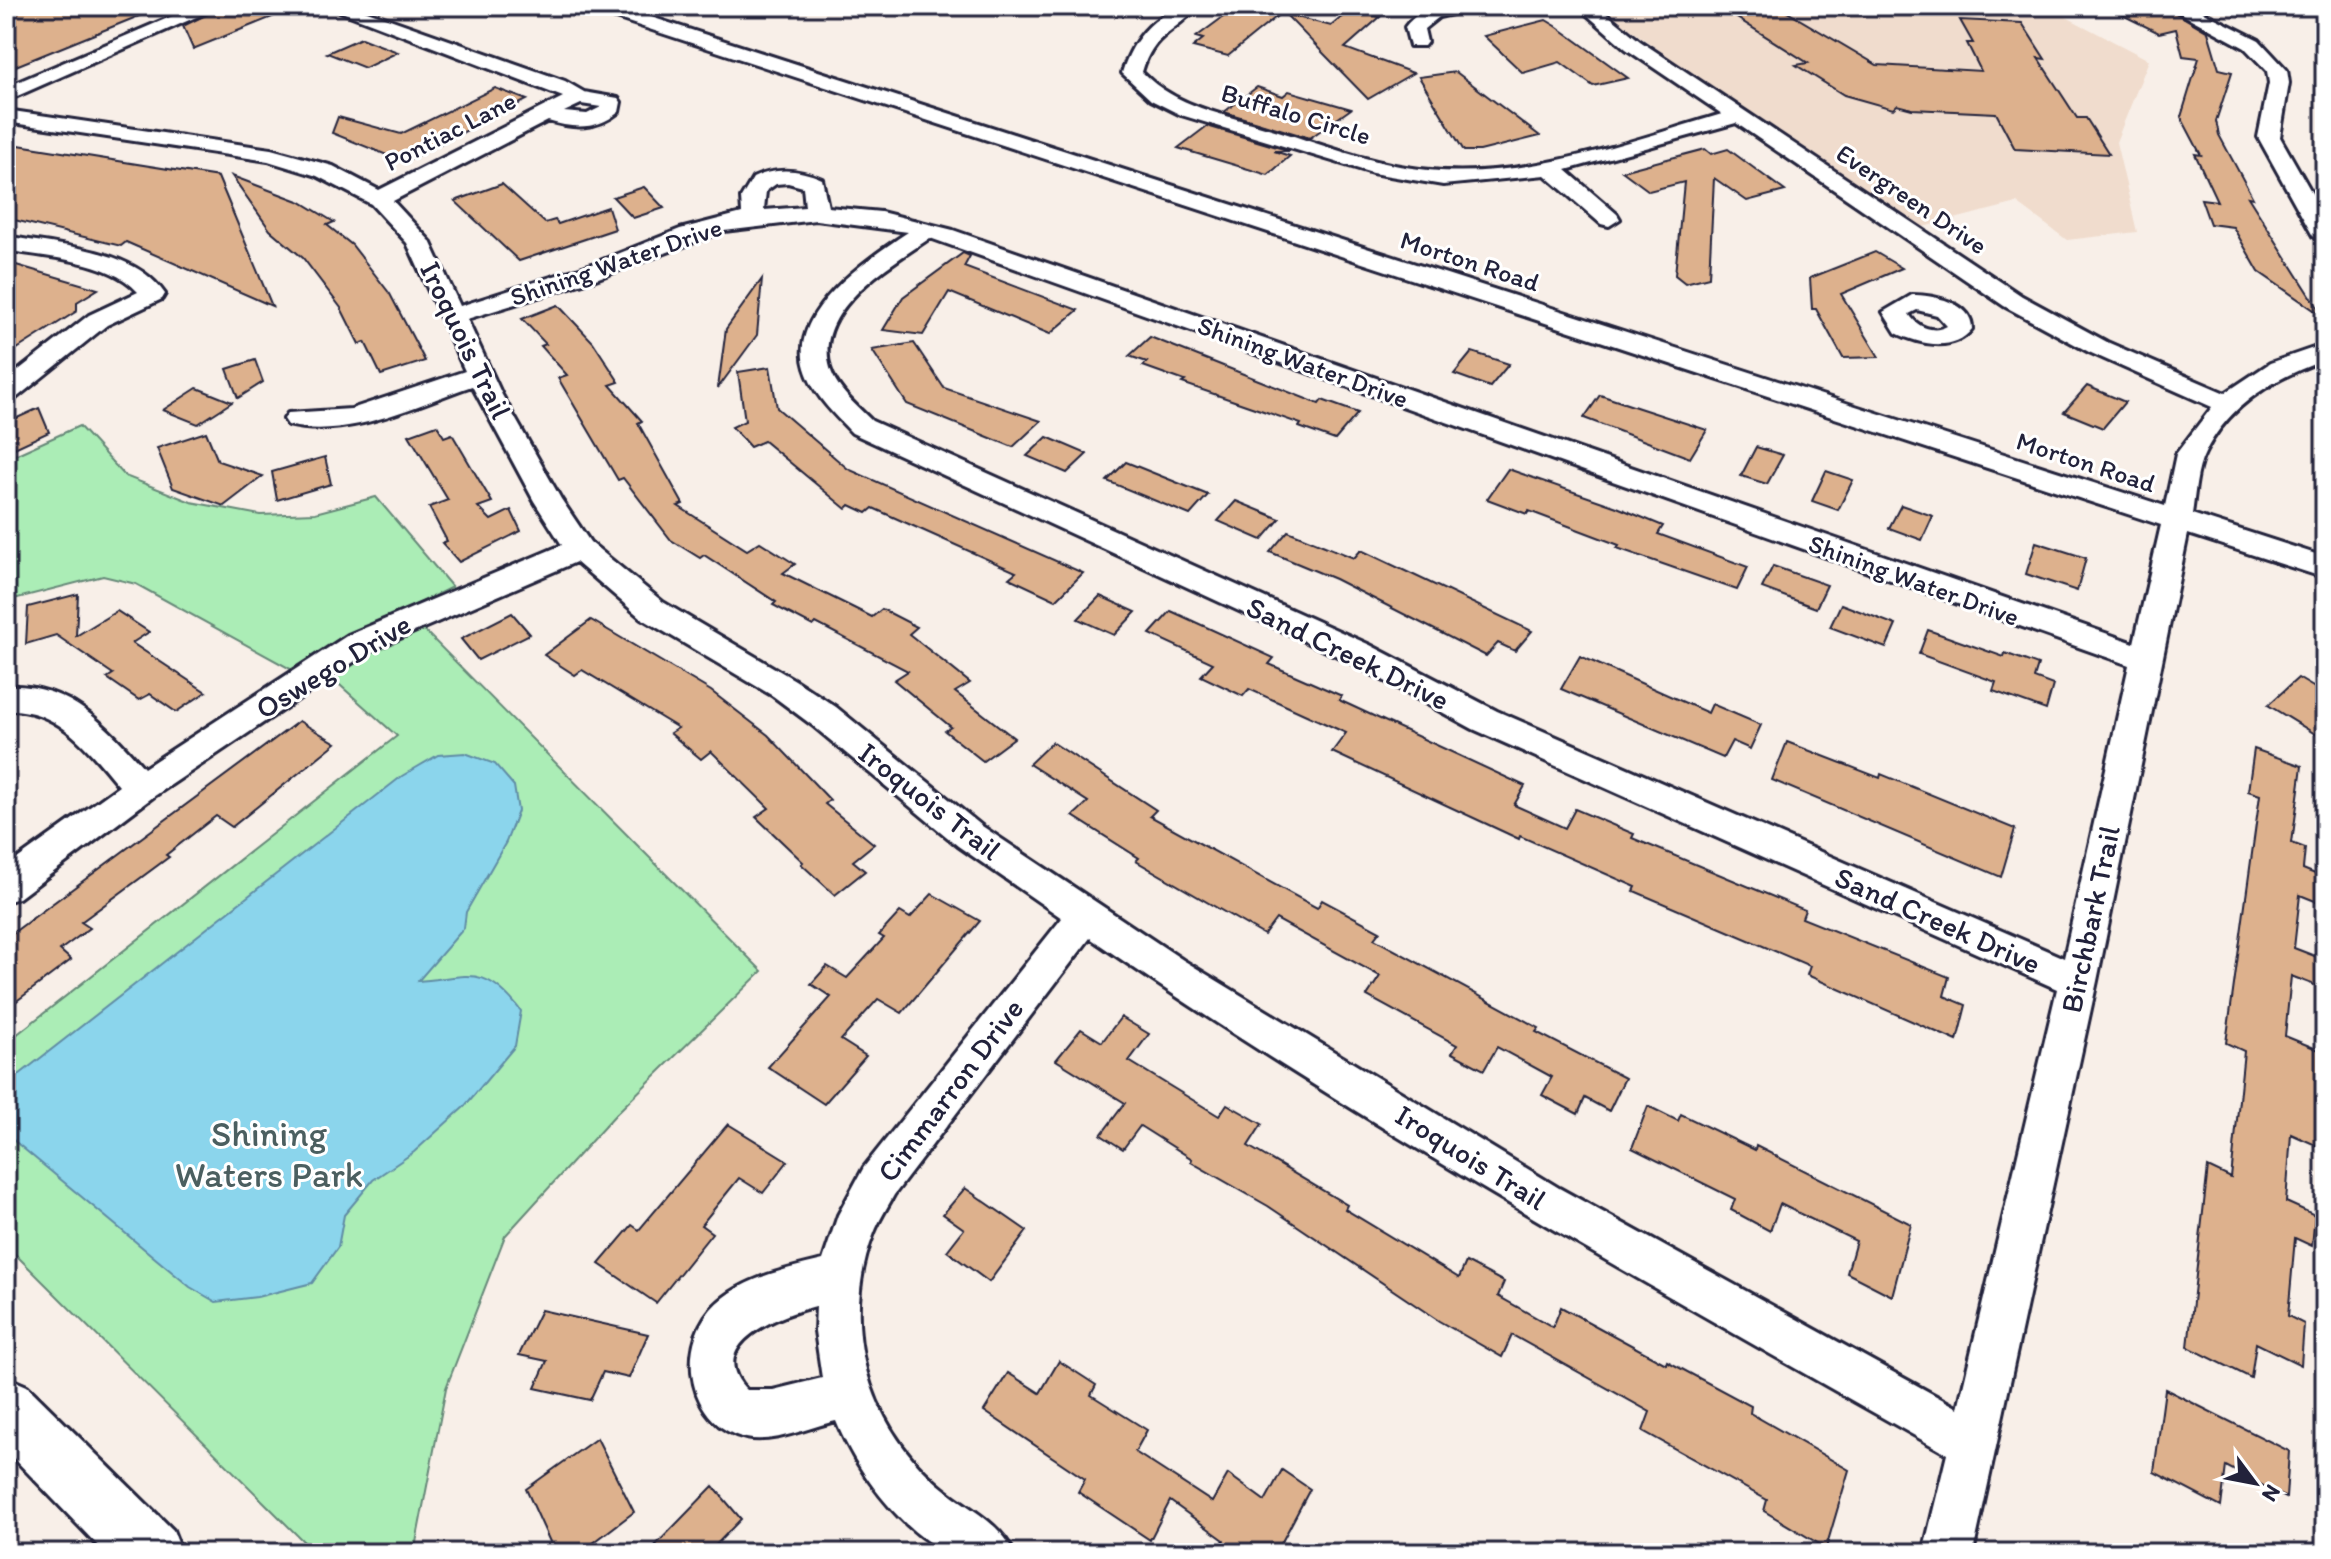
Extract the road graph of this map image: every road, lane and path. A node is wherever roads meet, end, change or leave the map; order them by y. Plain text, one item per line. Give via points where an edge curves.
1 (212, 6) edge
2 (335, 6) edge
3 (598, 6) edge
4 (1189, 6) edge
5 (1463, 6) edge
6 (1586, 6) edge
7 (2176, 6) edge
8 (1417, 42) dead end
9 (6, 95) edge
10 (578, 97) junction
11 (546, 113) junction
12 (6, 116) edge
13 (1739, 116) junction
14 (1548, 166) junction
15 (379, 199) junction
16 (817, 212) junction
17 (754, 218) junction
18 (1609, 219) dead end
19 (927, 229) junction
20 (2325, 236) edge
21 (6, 243) edge
22 (2010, 299) junction
23 (1950, 312) dead end
24 (452, 316) junction
25 (2325, 352) edge
26 (480, 374) junction
27 (6, 393) edge
28 (2226, 403) junction
29 (297, 419) dead end
30 (2176, 520) junction
31 (580, 549) junction
32 (2325, 568) edge
33 (2145, 659) junction
34 (6, 698) edge
35 (141, 788) junction
36 (6, 887) edge
37 (1085, 917) junction
38 (2078, 981) junction
39 (840, 1278) junction
40 (847, 1396) junction
41 (6, 1407) edge
42 (1972, 1442) junction
43 (150, 1553) edge
44 (989, 1553) edge
45 (1948, 1553) edge

1 - 9 street
2 - 10 street, Pontiac Lane via 558,85
3 - 30 street, Morton Road
4 - 14 street, Buffalo Circle via 1144,40 1132,73 1150,92 1176,106 1412,174 1468,178
5 - 8 street via 1424,17 1414,27
6 - 13 street, Evergreen Drive via 1633,45
7 - 20 street via 2252,44 2277,70 2269,137
10 - 11 street, Pontiac Lane
10 - 11 street, Pontiac Lane via 603,98 612,108 583,122
11 - 15 street, Pontiac Lane
12 - 15 street, Iroquois Trail via 271,155 325,171
13 - 14 street, Buffalo Circle
13 - 22 street, Evergreen Drive
14 - 18 street
15 - 24 street, Iroquois Trail via 418,241
16 - 17 street, Shining Water Drive
16 - 17 street via 814,184 788,175 757,187 752,197
16 - 19 street, Shining Water Drive via 881,217
17 - 24 street, Shining Water Drive via 690,233 582,276
19 - 33 street, Shining Water Drive
19 - 38 street, Sand Creek Drive via 839,295 818,334 815,362 824,385 862,427 1359,653 1485,720
21 - 27 street via 121,268 145,280 153,294 98,320
22 - 23 street
22 - 28 street, Evergreen Drive via 2098,347
24 - 26 street, Iroquois Trail
25 - 28 street, Birchbark Trail via 2263,376
26 - 29 street via 354,417
26 - 31 street, Iroquois Trail
28 - 30 street, Birchbark Trail via 2190,454
30 - 32 street, Morton Road
30 - 33 street, Birchbark Trail
31 - 35 street, Oswego Drive via 359,643
31 - 37 street, Iroquois Trail via 652,610 734,655 824,716 970,836
33 - 38 street, Birchbark Trail
34 - 35 street via 26,694 43,699 90,732
35 - 36 street, Oswego Drive
37 - 39 street, Cimmarron Drive via 879,1181 854,1229
37 - 42 street, Iroquois Trail via 1544,1203
38 - 42 street, Birchbark Trail
39 - 40 street, Cimmarron Drive via 837,1337
39 - 40 street via 761,1300 727,1323 713,1357 720,1396 749,1415
40 - 44 street, Cimmarron Drive via 864,1433 901,1483
41 - 43 main road
42 - 45 street, Birchbark Trail

